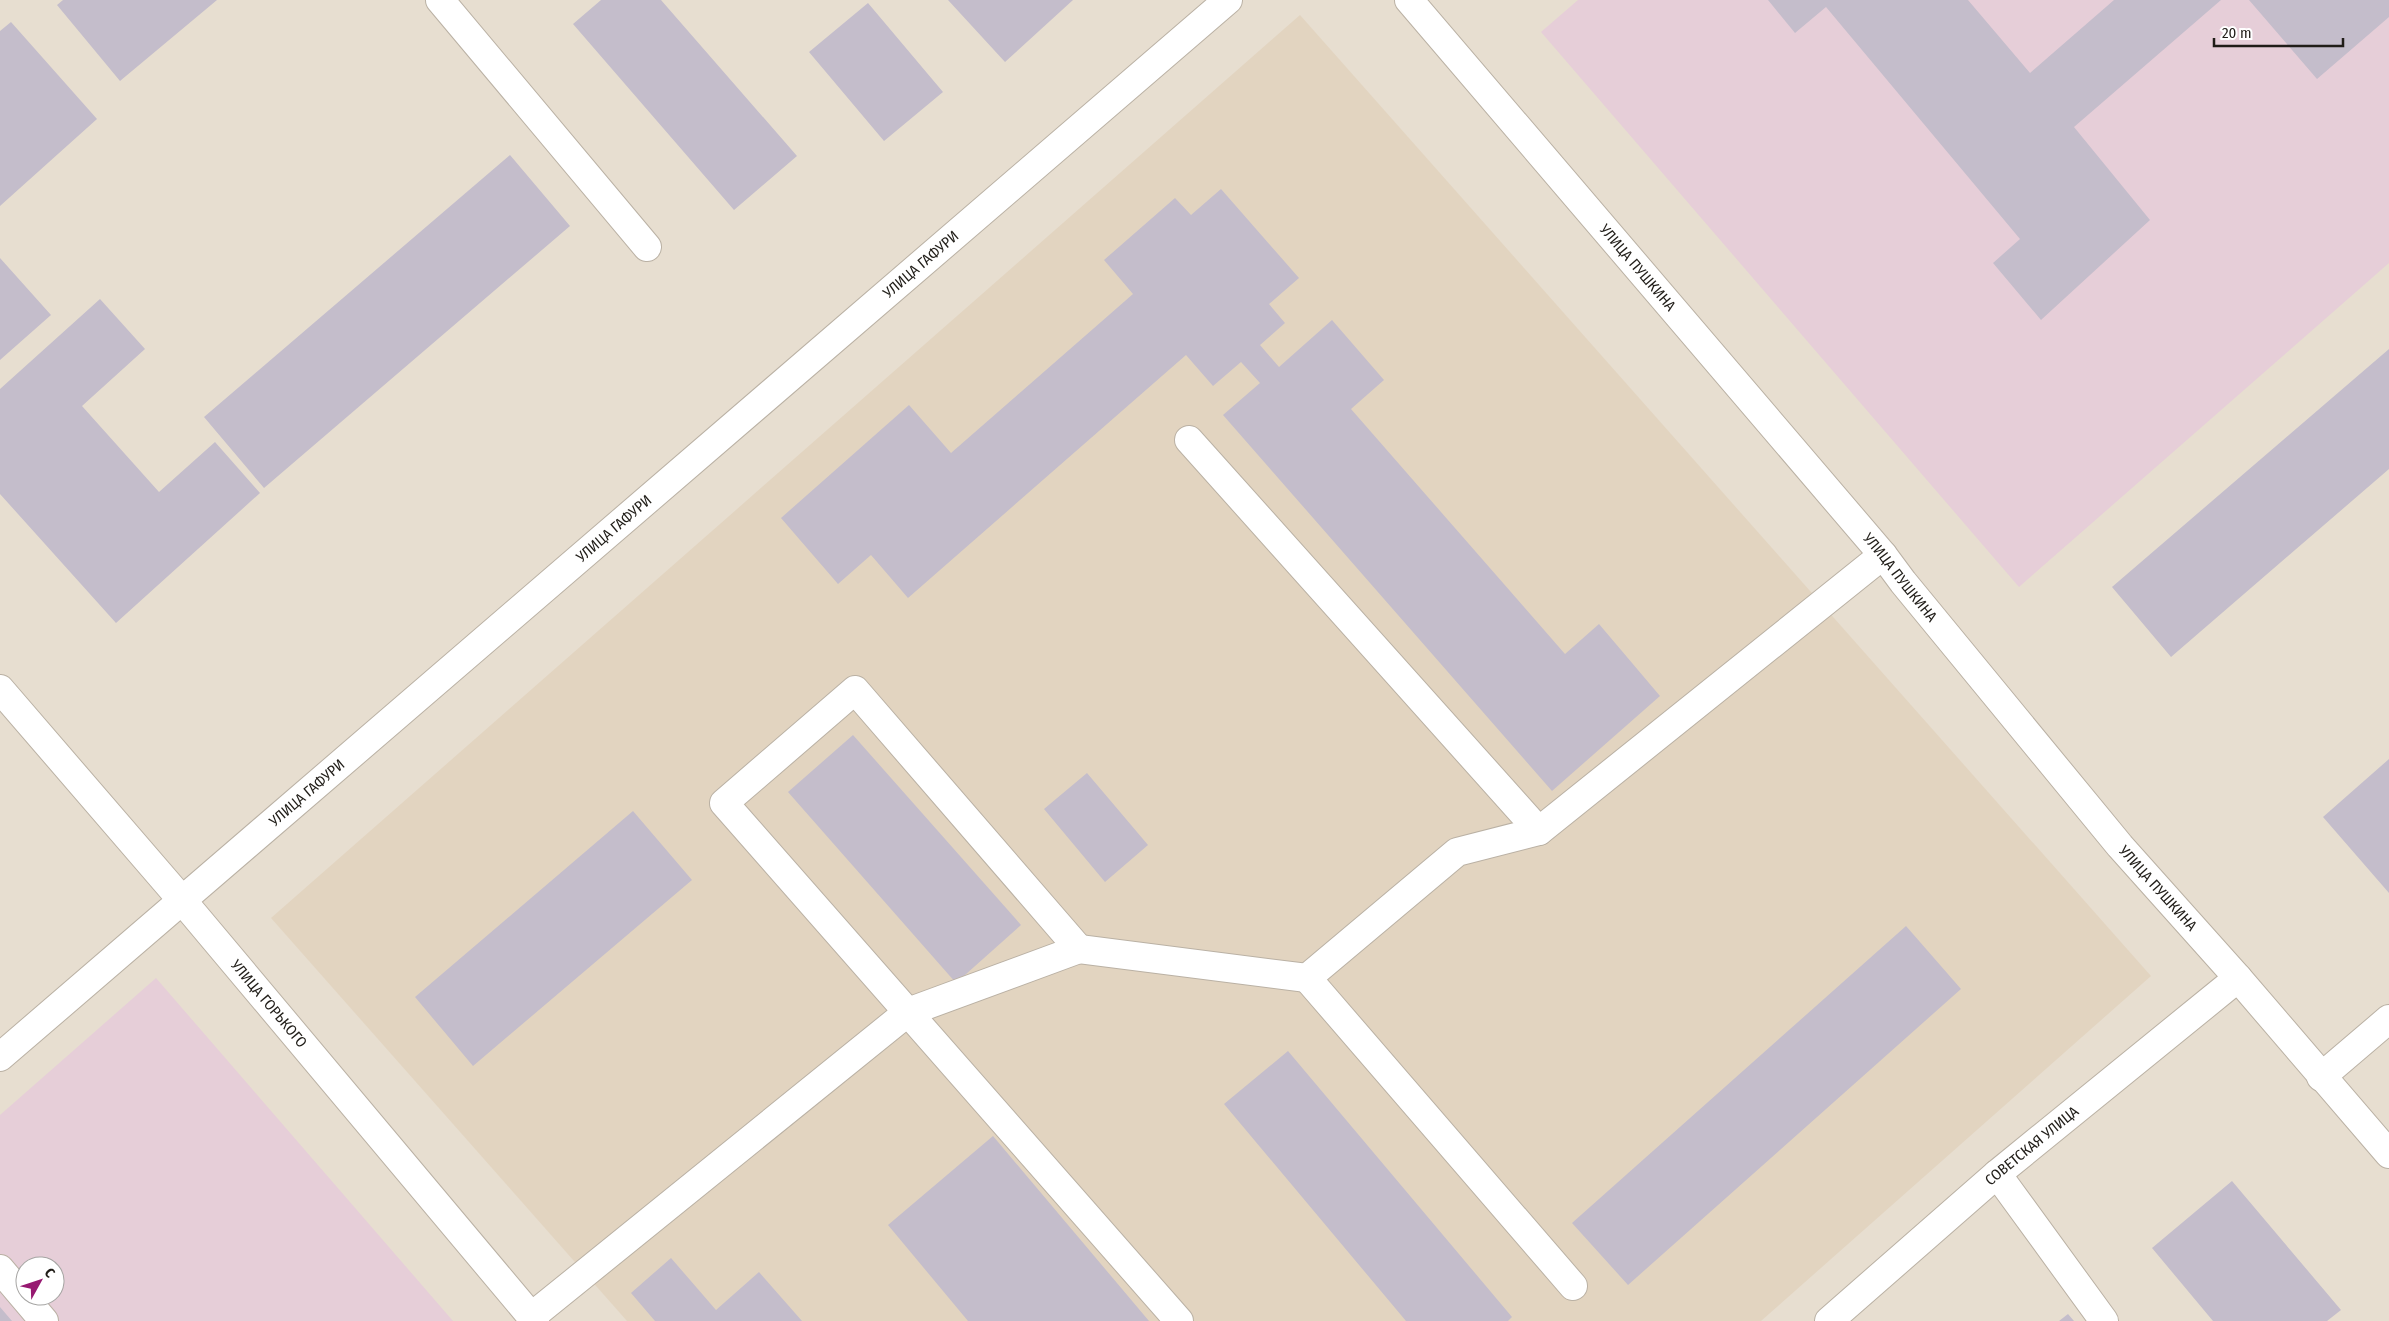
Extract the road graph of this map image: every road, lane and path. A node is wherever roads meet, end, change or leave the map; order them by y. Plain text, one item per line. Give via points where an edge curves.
1 (440, 0) edge
2 (1228, 0) edge
3 (1409, 0) edge
4 (647, 247) dead end
5 (1189, 440) dead end
6 (1883, 555) junction
7 (0, 689) edge
8 (1539, 831) junction
9 (181, 900) junction
10 (1079, 949) junction
11 (1307, 978) junction
12 (2238, 978) junction
13 (908, 1012) junction
14 (2389, 1019) edge
15 (0, 1057) edge
16 (2321, 1077) junction
17 (2389, 1154) edge
18 (1997, 1174) junction
19 (0, 1269) edge
20 (1573, 1286) dead end
21 (533, 1319) edge
22 (44, 1321) edge
23 (1179, 1321) edge
24 (1830, 1321) edge
25 (2104, 1321) edge

1 - 4 street
2 - 9 street, УЛИЦА ГАФУРИ
3 - 6 street, УЛИЦА ПУШКИНА
5 - 8 street
6 - 8 street
6 - 12 street, УЛИЦА ПУШКИНА via 2120,846
7 - 9 street, УЛИЦА ГОРЬКОГО
8 - 11 street via 1457,852
9 - 15 street, УЛИЦА ГАФУРИ
9 - 21 street, УЛИЦА ГОРЬКОГО
10 - 11 street
10 - 13 street
10 - 13 street via 855,690 724,803
11 - 20 street
12 - 16 street, УЛИЦА ПУШКИНА
12 - 18 street, СОВЕТСКАЯ УЛИЦА
13 - 21 street
13 - 23 street
14 - 16 street
16 - 17 street, УЛИЦА ПУШКИНА
18 - 24 street, СОВЕТСКАЯ УЛИЦА
18 - 25 street
19 - 22 street

